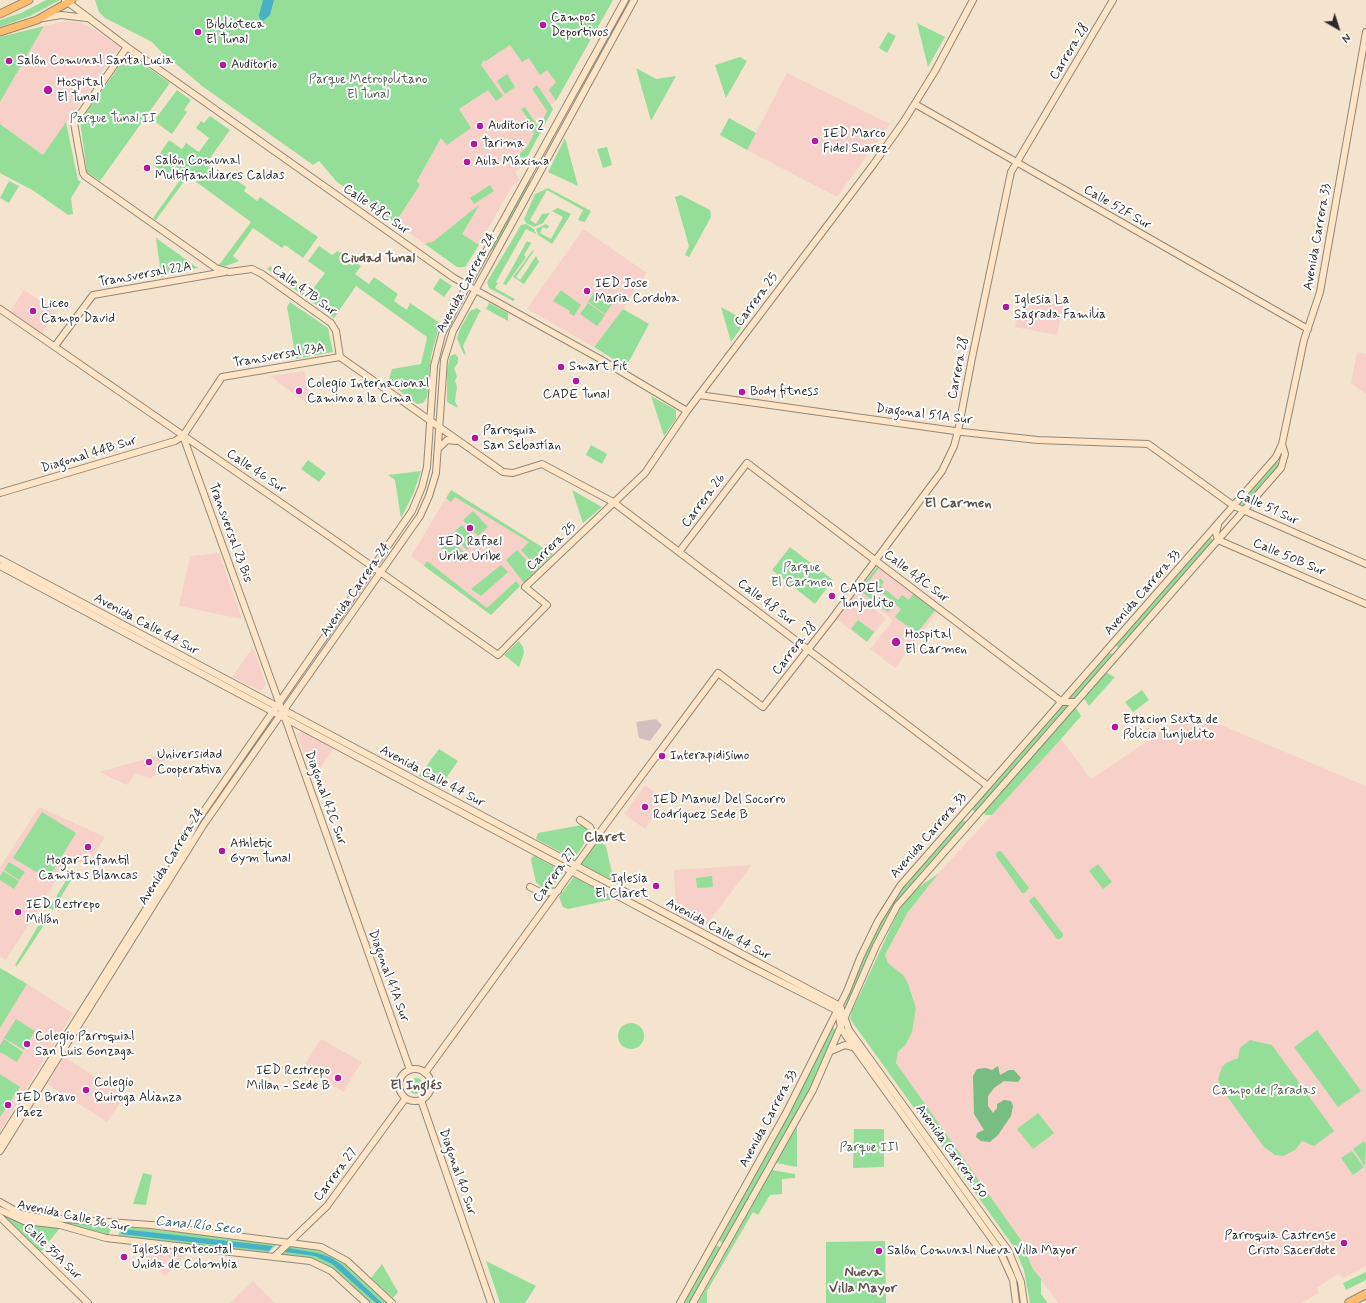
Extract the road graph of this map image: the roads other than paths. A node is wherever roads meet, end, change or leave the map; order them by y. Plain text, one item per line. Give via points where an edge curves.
1 (29, 0) edge
2 (624, 0) edge
3 (634, 0) edge
4 (973, 0) edge
5 (1113, 0) edge
6 (68, 1) edge
7 (0, 14) edge
8 (88, 18) junction
9 (37, 20) junction
10 (0, 32) edge
11 (1366, 32) edge
12 (128, 47) junction
13 (915, 104) junction
14 (1016, 162) junction
15 (202, 260) junction
16 (229, 272) junction
17 (204, 276) junction
18 (467, 285) junction
19 (475, 290) junction
20 (0, 309) edge
21 (1308, 329) junction
22 (55, 346) junction
23 (340, 357) junction
24 (699, 395) junction
25 (687, 411) junction
26 (431, 421) junction
27 (439, 427) junction
28 (958, 431) junction
29 (183, 436) junction
30 (460, 442) junction
31 (1148, 444) joint
32 (1282, 444) junction
33 (438, 449) junction
34 (747, 463) joint
35 (0, 493) edge
36 (613, 502) junction
37 (1234, 506) junction
38 (1244, 510) junction
39 (1218, 524) junction
40 (1218, 540) junction
41 (679, 552) junction
42 (0, 559) edge
43 (875, 560) junction
44 (1366, 564) edge
45 (0, 566) edge
46 (375, 568) junction
47 (382, 573) junction
48 (1366, 604) edge
49 (547, 605) joint
50 (809, 649) junction
51 (718, 673) joint
52 (273, 685) junction
53 (289, 689) junction
54 (1062, 702) junction
55 (1075, 702) junction
56 (280, 710) junction
57 (988, 786) junction
58 (580, 820) dead end
59 (595, 839) junction
60 (574, 869) junction
61 (530, 887) dead end
62 (346, 890) joint
63 (558, 891) junction
64 (839, 1009) junction
65 (844, 1021) junction
66 (841, 1028) junction
67 (854, 1047) junction
68 (830, 1051) junction
69 (410, 1070) junction
70 (425, 1073) junction
71 (406, 1099) junction
72 (421, 1100) junction
73 (0, 1141) edge
74 (0, 1151) edge
75 (0, 1202) edge
76 (0, 1210) edge
77 (0, 1218) edge
78 (287, 1244) junction
79 (276, 1255) junction
80 (1366, 1294) edge
81 (695, 1301) edge
82 (88, 1303) edge
83 (366, 1303) edge
84 (392, 1303) edge
85 (491, 1303) edge
86 (680, 1303) edge
87 (1016, 1303) edge
88 (1024, 1303) edge
89 (1349, 1303) edge

1 - 7 main road
2 - 18 street, Avenida Carrera 24
3 - 19 street, Avenida Carrera 24
4 - 13 street, Carrera 25
5 - 14 street, Carrera 28
6 - 8 street, Calle 48C Sur
6 - 9 main road
8 - 9 street via 61,15
8 - 12 street, Calle 48C Sur
9 - 10 main road
11 - 21 street, Avenida Carrera 33 via 1320,292
12 - 15 street, Calle 47B Sur via 75,120 83,173 89,180
12 - 18 street, Calle 48C Sur
13 - 14 street, Calle 52F Sur
13 - 24 street, Carrera 25 via 873,165
14 - 21 street, Calle 52F Sur
14 - 28 street, Carrera 28 via 1009,179
15 - 16 street, Calle 47B Sur
15 - 17 street, Transversal 22A via 207,267
16 - 17 street, Transversal 22A
16 - 23 street, Calle 47B Sur via 255,270 331,323 336,331
17 - 22 street, Transversal 22A via 96,294 90,297
18 - 19 street, Calle 48C Sur
18 - 26 street, Avenida Carrera 24 via 448,320 438,348 433,375
19 - 25 street, Calle 48C Sur via 600,359
19 - 27 street, Avenida Carrera 24 via 446,350
20 - 22 street, Calle 46 Sur
21 - 32 street, Avenida Carrera 33
22 - 29 street, Calle 46 Sur
23 - 26 street
23 - 29 street, Transversal 23A via 222,377
24 - 25 street, Carrera 25
24 - 28 street, Diagonal 51A Sur
25 - 36 street, Carrera 25 via 645,473
26 - 27 street
26 - 46 street, Avenida Carrera 24 via 427,467 417,501
27 - 30 street
27 - 33 street, Avenida Carrera 24
28 - 31 street, Diagonal 51A Sur via 1038,440
28 - 43 street, Carrera 28 via 942,471
29 - 35 street, Diagonal 44B Sur via 170,443
29 - 46 street, Calle 46 Sur
29 - 52 street, Transversal 23 Bis
30 - 33 street via 447,440
30 - 36 street, Calle 48 Sur via 502,472 508,474 542,464
31 - 37 street, Calle 51 Sur
32 - 37 street, Avenida Carrera 33 via 1273,460
32 - 38 street, Avenida Carrera 33 via 1284,458 1281,468
33 - 47 street, Avenida Carrera 24 via 435,479 425,506
34 - 41 street, Carrera 26
34 - 43 street, Calle 48C Sur
36 - 41 street, Calle 48 Sur
36 - 49 street, Carrera 25 via 525,587
37 - 38 street, Calle 51 Sur
37 - 39 street, Avenida Carrera 33
38 - 40 street, Avenida Carrera 33
38 - 44 street, Calle 51 Sur
39 - 40 street
39 - 54 street, Avenida Carrera 33
40 - 48 street, Calle 50B Sur
40 - 55 street, Avenida Carrera 33
41 - 50 street, Calle 48 Sur
42 - 56 street, Avenida Calle 44 Sur
43 - 50 street, Carrera 28
43 - 54 street, Calle 48C Sur
45 - 56 street, Avenida Calle 44 Sur
46 - 47 street, Calle 46 Sur
46 - 53 street, Avenida Carrera 24
47 - 49 street, Calle 46 Sur via 498,655
47 - 56 street, Avenida Carrera 24
50 - 51 street, Carrera 28 via 763,708
50 - 57 street, Calle 48 Sur
51 - 59 street, Carrera 27
52 - 53 street via 281,690
52 - 56 street, Diagonal 42C Sur
53 - 56 street, Avenida Carrera 24
54 - 55 street
54 - 57 street, Avenida Carrera 33
55 - 65 street, Avenida Carrera 33 via 897,906 876,946
56 - 60 street, Avenida Calle 44 Sur
56 - 62 street, Diagonal 42C Sur
56 - 73 street, Avenida Carrera 24 via 197,821 175,863
56 - 74 street, Avenida Carrera 24 via 204,824
57 - 64 street, Avenida Carrera 33 via 891,898 860,958
58 - 59 street via 590,827
59 - 60 street, Carrera 27
60 - 63 street, Carrera 27
60 - 64 street, Avenida Calle 44 Sur
61 - 63 street via 542,893
62 - 69 street, Diagonal 41A Sur
63 - 70 street, Carrera 27
64 - 65 street
64 - 66 street
64 - 86 street, Avenida Carrera 33 via 786,1113
65 - 66 street, Avenida Carrera 33
65 - 88 street, Avenida Carrera 50 via 1008,1250 1021,1282
66 - 67 street, Avenida Carrera 50
66 - 68 street, Avenida Carrera 33
67 - 68 street via 845,1045
67 - 87 street, Avenida Carrera 50 via 999,1249 1013,1280
68 - 81 street, Avenida Carrera 33 via 807,1101
69 - 70 street via 418,1069
69 - 71 street via 402,1075 399,1082 400,1093
70 - 72 street via 431,1087
71 - 72 street via 416,1102
71 - 78 street, Carrera 27 via 327,1206
72 - 85 street, Diagonal 40 Sur
75 - 78 street, Avenida Calle 36 Sur via 22,1214 36,1217 151,1225
76 - 79 street, Avenida Calle 36 Sur via 24,1221 60,1226 106,1238
77 - 82 street, Calle 35A Sur
78 - 79 street, Carrera 27
78 - 84 street, Avenida Calle 36 Sur via 321,1247 338,1255 353,1265
79 - 83 street, Avenida Calle 36 Sur via 310,1261 326,1268
80 - 89 highway

